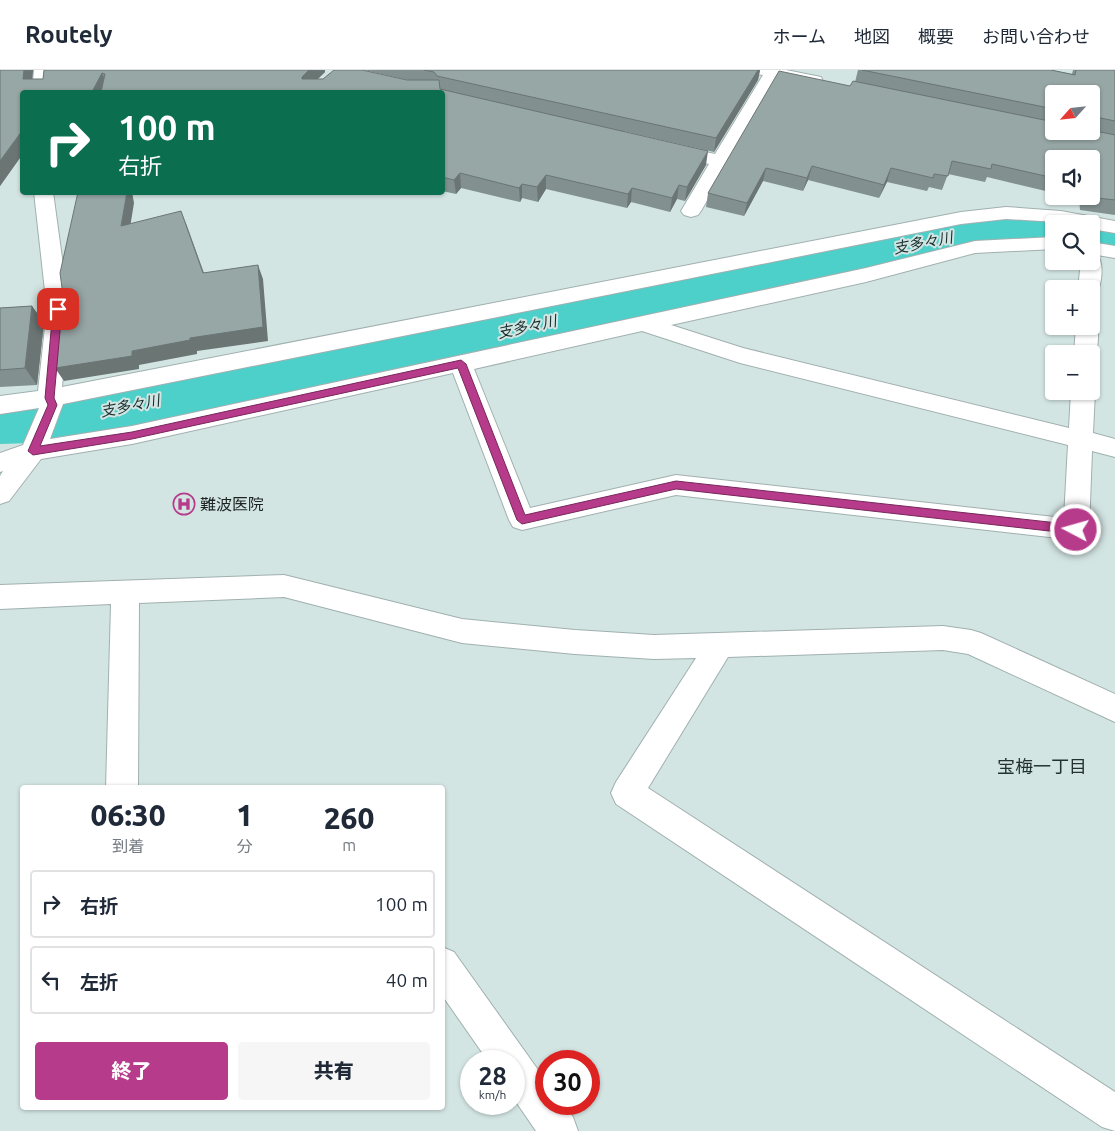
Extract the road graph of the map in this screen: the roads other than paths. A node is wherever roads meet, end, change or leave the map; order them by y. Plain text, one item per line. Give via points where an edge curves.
1 (42, 70) edge
2 (770, 71) edge
3 (831, 84) edge
4 (41, 90) edge
5 (654, 145) edge
6 (721, 161) junction
7 (43, 195) edge
8 (691, 211) dead end
9 (1115, 227) edge
10 (1045, 243) edge
11 (1100, 250) edge
12 (1115, 252) edge
13 (643, 324) junction
14 (461, 364) junction
15 (1082, 400) edge
16 (51, 401) junction
17 (0, 405) edge
18 (1080, 439) junction
19 (35, 447) junction
20 (1115, 448) edge
21 (0, 452) edge
22 (0, 463) edge
23 (0, 494) edge
24 (124, 592) junction
25 (0, 598) edge
26 (721, 644) junction
27 (1115, 708) edge
28 (122, 785) edge
29 (445, 968) edge
30 (502, 1050) edge
31 (525, 1083) edge
32 (1115, 1114) edge
33 (558, 1131) edge

1 - 4 street
2 - 3 street
2 - 6 street
5 - 6 street
6 - 8 street
7 - 16 street via 58,309
9 - 16 street via 1061,217 1006,213 961,218
10 - 13 street via 975,247 866,275
11 - 12 street
13 - 14 street
13 - 18 street via 740,355
14 - 18 street via 522,520 676,485 1076,530
14 - 19 street via 132,435
15 - 18 street
16 - 17 street
16 - 19 street
18 - 20 street
19 - 21 street
19 - 22 street
19 - 23 street
24 - 25 street
24 - 26 street via 284,586 462,630 654,647
24 - 28 street
26 - 27 street via 943,638 971,642
26 - 32 street via 626,793
29 - 30 street
31 - 33 street

